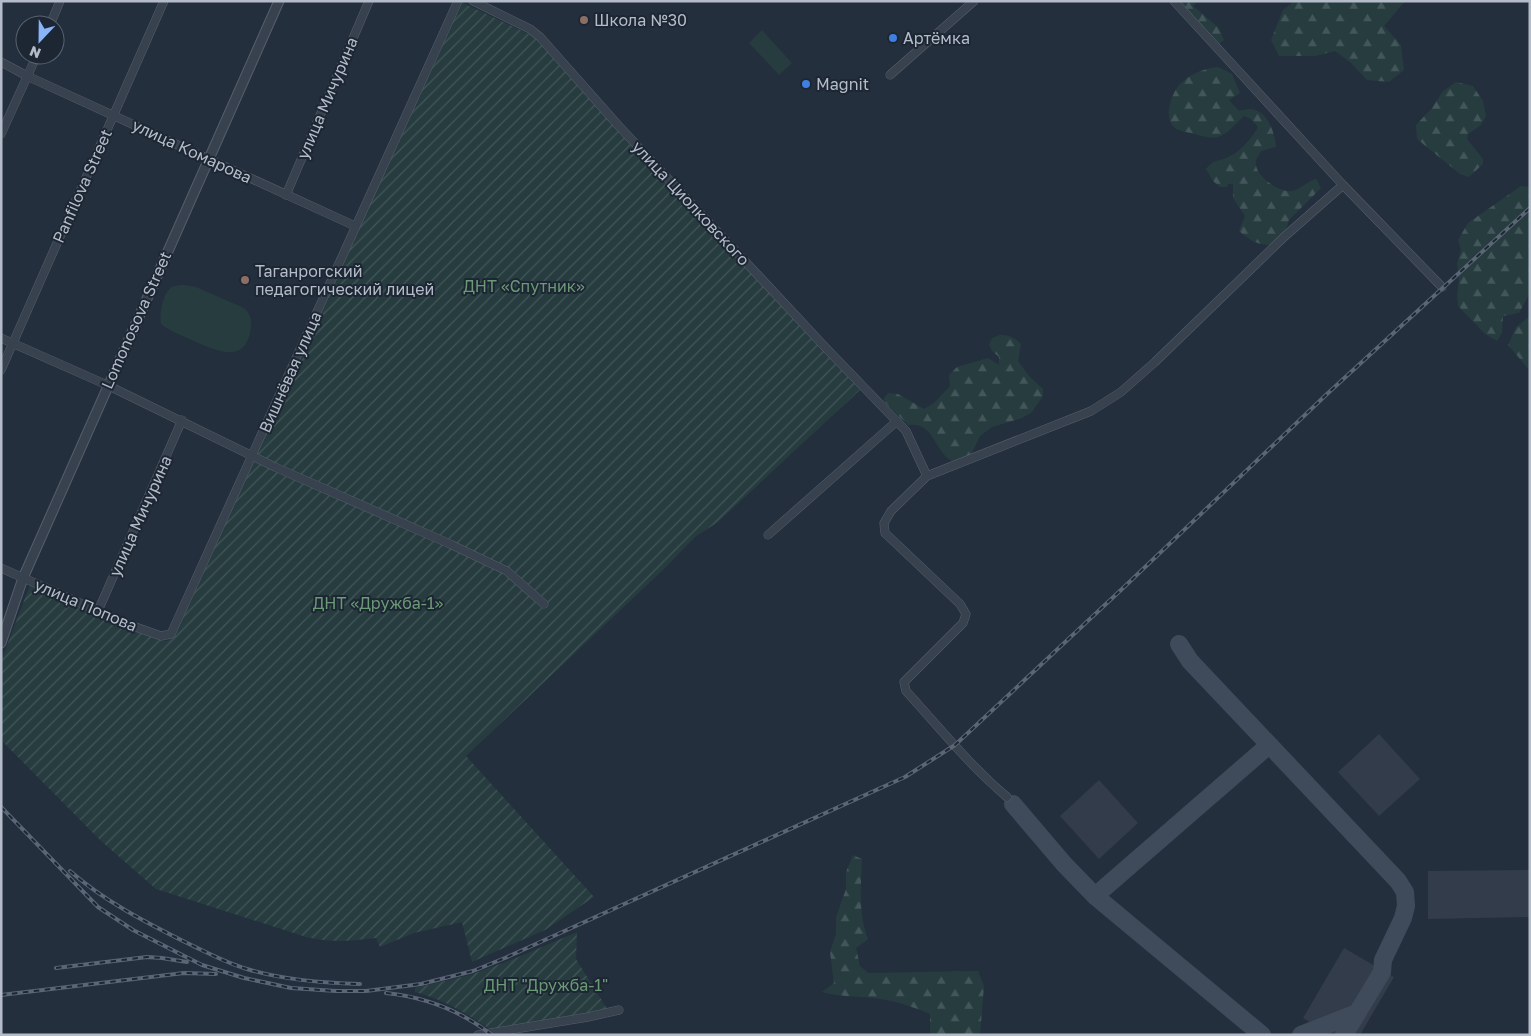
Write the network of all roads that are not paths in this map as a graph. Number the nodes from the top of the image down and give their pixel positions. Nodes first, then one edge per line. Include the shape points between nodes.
1 (60, 1) edge
2 (164, 1) edge
3 (279, 1) edge
4 (369, 1) edge
5 (458, 1) edge
6 (473, 1) edge
7 (974, 1) edge
8 (1174, 1) edge
9 (54, 15) edge
10 (1, 62) edge
11 (32, 65) edge
12 (890, 75) dead end
13 (27, 76) junction
14 (114, 115) junction
15 (1, 134) edge
16 (208, 158) junction
17 (1343, 185) junction
18 (286, 195) junction
19 (355, 226) junction
20 (1442, 287) dead end
21 (1, 338) edge
22 (13, 343) junction
23 (1, 370) edge
24 (107, 385) junction
25 (182, 420) junction
26 (897, 421) junction
27 (252, 455) junction
28 (927, 476) junction
29 (768, 535) dead end
30 (1, 568) edge
31 (22, 578) junction
32 (544, 604) dead end
33 (98, 611) junction
34 (171, 634) joint
35 (1, 642) edge
36 (1007, 797) dead end
37 (619, 1010) dead end
38 (478, 1035) edge

1 - 9 street
2 - 14 street, Panfilova Street
3 - 16 street, Lomonosova Street
4 - 18 street, улица Мичурина
5 - 19 street, Вишнёвая улица
6 - 26 street, улица Циолковского via 540,37 617,124
7 - 12 street
8 - 17 street
10 - 13 street, улица Комарова
11 - 13 street
13 - 14 street, улица Комарова
13 - 15 street
14 - 16 street, улица Комарова
14 - 22 street, Panfilova Street
16 - 18 street, улица Комарова
16 - 24 street, Lomonosova Street
17 - 20 street
17 - 28 street via 1121,392 1091,411
18 - 19 street, улица Комарова
19 - 27 street, Вишнёвая улица
21 - 22 street
22 - 23 street, Panfilova Street
22 - 24 street
24 - 25 street
24 - 31 street, Lomonosova Street
25 - 27 street
25 - 33 street, улица Мичурина
26 - 28 street, улица Циолковского via 906,431
26 - 29 street
27 - 32 street via 508,571
27 - 34 street, Вишнёвая улица
28 - 36 street via 891,512 884,524 884,532 960,604 966,614 963,623 904,682 906,691
30 - 31 street, улица Попова
31 - 33 street, улица Попова
31 - 35 street, Lomonosova Street
33 - 34 street, улица Попова via 162,636
37 - 38 street

